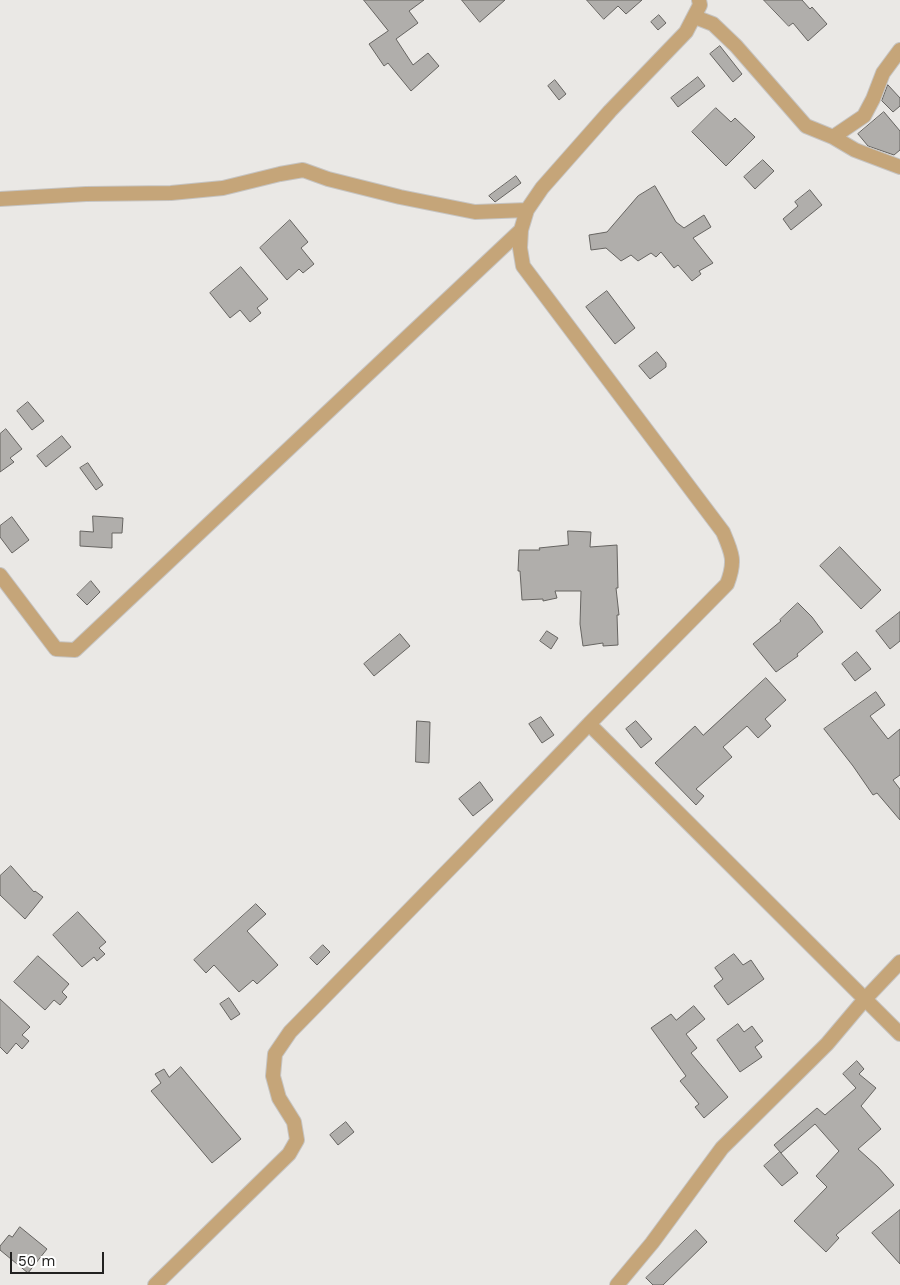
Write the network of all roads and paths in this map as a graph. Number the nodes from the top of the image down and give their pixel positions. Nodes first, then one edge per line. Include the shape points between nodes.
1 (699, 0) edge
2 (695, 18) junction
3 (900, 50) edge
4 (833, 137) junction
5 (900, 167) edge
6 (0, 199) edge
7 (527, 210) junction
8 (522, 230) junction
9 (0, 574) edge
10 (589, 724) junction
11 (900, 962) edge
12 (865, 999) junction
13 (900, 1034) edge
14 (155, 1285) edge
15 (617, 1285) edge

1 - 2 street
2 - 4 street via 712,24 736,46 806,126
2 - 7 street via 686,32 542,188
3 - 4 street via 883,73 864,116
4 - 5 street via 855,150
6 - 7 street via 171,193 223,188 303,170 364,188 475,212
7 - 8 street
8 - 9 street via 75,650 56,649
8 - 10 street via 523,266 722,532 733,554 727,584
10 - 12 street
10 - 14 street via 290,1032 275,1054 274,1076 279,1098 294,1122 297,1140 289,1154
11 - 12 street
12 - 13 street
12 - 15 street via 827,1044 722,1148

